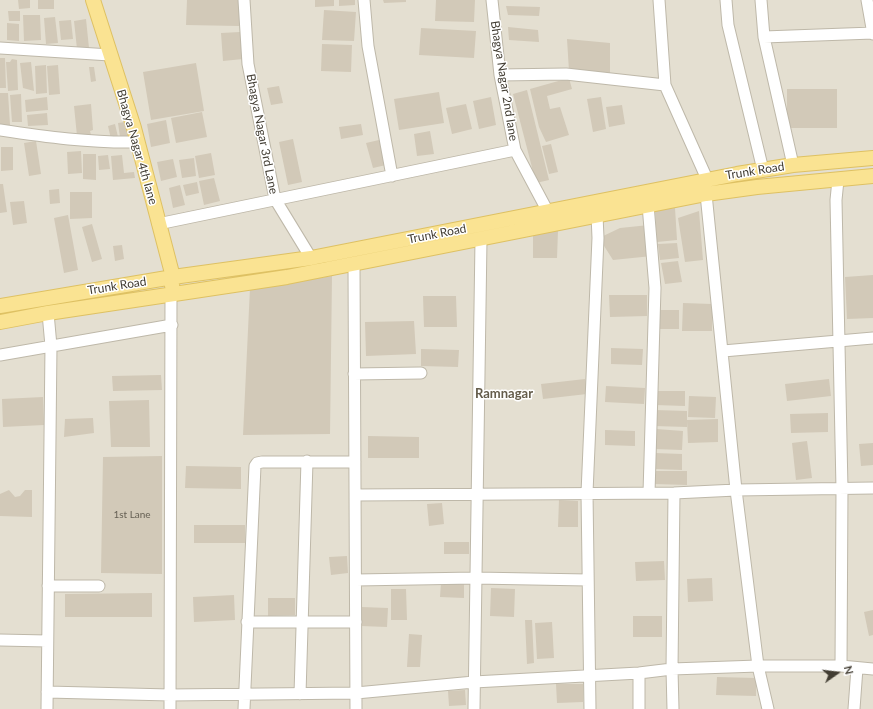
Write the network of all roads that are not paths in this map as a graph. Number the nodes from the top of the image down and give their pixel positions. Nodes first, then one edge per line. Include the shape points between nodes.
1 (93, 0) edge
2 (244, 0) edge
3 (364, 0) edge
4 (492, 0) edge
5 (659, 0) edge
6 (726, 0) edge
7 (761, 0) edge
8 (867, 0) edge
9 (873, 33) edge
10 (764, 37) junction
11 (0, 48) edge
12 (110, 55) junction
13 (500, 75) junction
14 (665, 85) junction
15 (0, 130) edge
16 (138, 142) junction
17 (515, 150) junction
18 (873, 158) edge
19 (793, 165) junction
20 (763, 170) junction
21 (392, 176) junction
22 (873, 176) edge
23 (707, 179) junction
24 (838, 180) junction
25 (706, 194) junction
26 (275, 200) junction
27 (648, 205) junction
28 (547, 210) junction
29 (597, 215) junction
30 (158, 224) junction
31 (549, 226) junction
32 (481, 240) junction
33 (311, 258) junction
34 (354, 265) junction
35 (173, 277) junction
36 (171, 295) junction
37 (0, 306) edge
38 (48, 313) junction
39 (0, 322) edge
40 (172, 325) junction
41 (873, 338) edge
42 (840, 340) junction
43 (51, 346) junction
44 (723, 351) junction
45 (0, 356) edge
46 (421, 373) dead end
47 (354, 374) junction
48 (307, 461) junction
49 (355, 462) junction
50 (873, 488) edge
51 (842, 489) junction
52 (736, 490) junction
53 (587, 493) junction
54 (649, 493) junction
55 (674, 493) junction
56 (476, 494) junction
57 (355, 495) junction
58 (475, 578) junction
59 (356, 580) junction
60 (588, 580) junction
61 (48, 586) junction
62 (99, 586) dead end
63 (247, 622) junction
64 (302, 622) junction
65 (356, 622) junction
66 (0, 640) edge
67 (48, 641) junction
68 (758, 666) junction
69 (841, 666) junction
70 (857, 668) junction
71 (672, 669) junction
72 (873, 669) edge
73 (639, 672) junction
74 (590, 675) junction
75 (474, 682) junction
76 (47, 692) junction
77 (356, 693) junction
78 (244, 694) junction
79 (300, 694) junction
80 (170, 695) junction
81 (47, 709) edge
82 (170, 709) edge
83 (244, 709) edge
84 (356, 709) edge
85 (474, 709) edge
86 (590, 709) edge
87 (639, 709) edge
88 (673, 709) edge
89 (768, 709) edge
90 (854, 709) edge

1 - 12 main road, Bhagya Nagar 4th lane
2 - 26 street, Bhagya Nagar 3rd Lane via 248,64
3 - 21 street via 368,46
4 - 13 street, Bhagya Nagar 2nd lane
5 - 14 street
6 - 20 street via 728,25
7 - 10 street
8 - 9 street
9 - 10 street
10 - 19 street
11 - 12 street
12 - 16 main road, Bhagya Nagar 4th lane
13 - 14 street via 566,74
13 - 17 street, Bhagya Nagar 2nd lane
14 - 23 street
15 - 16 street via 63,140 100,143
16 - 30 main road, Bhagya Nagar 4th lane
17 - 21 street
17 - 28 street, Bhagya Nagar 2nd lane
18 - 19 main road, Trunk Road
19 - 20 main road, Trunk Road
20 - 23 main road, Trunk Road
21 - 26 street
22 - 24 main road
23 - 28 main road, Trunk Road
24 - 25 main road
24 - 42 street via 836,200
25 - 27 main road
25 - 44 street
26 - 30 street
26 - 33 street, Bhagya Nagar 3rd Lane
27 - 29 main road
27 - 54 street via 655,288
28 - 31 street, Bhagya Nagar 2nd lane
28 - 33 main road, Trunk Road
29 - 31 main road
29 - 53 street
30 - 35 main road, Bhagya Nagar 4th lane
31 - 32 main road
32 - 34 main road
32 - 56 street
33 - 35 main road, Trunk Road
34 - 36 main road
34 - 47 street
35 - 36 main road, Bhagya Nagar 4th lane
35 - 37 main road, Trunk Road
36 - 38 main road
36 - 40 street
38 - 39 main road
38 - 43 street
40 - 43 street
40 - 80 street
41 - 42 street
42 - 44 street
42 - 51 street
43 - 45 street
43 - 61 street
44 - 52 street
46 - 47 street
47 - 49 street
48 - 49 street
48 - 63 street via 262,462 255,466
48 - 64 street
49 - 57 street
50 - 51 street
51 - 52 street
51 - 69 street
52 - 55 street
52 - 68 street
53 - 54 street
53 - 56 street
53 - 60 street
54 - 55 street
55 - 71 street
56 - 57 street
56 - 58 street
57 - 59 street
58 - 59 street
58 - 60 street
58 - 75 street
59 - 65 street
60 - 74 street
61 - 62 street
61 - 67 street
63 - 64 street
63 - 78 street
64 - 65 street
64 - 79 street
65 - 77 street
66 - 67 street
67 - 76 street
68 - 69 street
68 - 71 street
68 - 89 street
69 - 70 street
70 - 72 street
70 - 90 street
71 - 73 street
71 - 88 street
73 - 74 street
73 - 87 street
74 - 75 street
74 - 86 street
75 - 77 street
75 - 85 street
76 - 80 street
76 - 81 street
77 - 79 street
77 - 84 street
78 - 79 street
78 - 80 street
78 - 83 street
80 - 82 street

